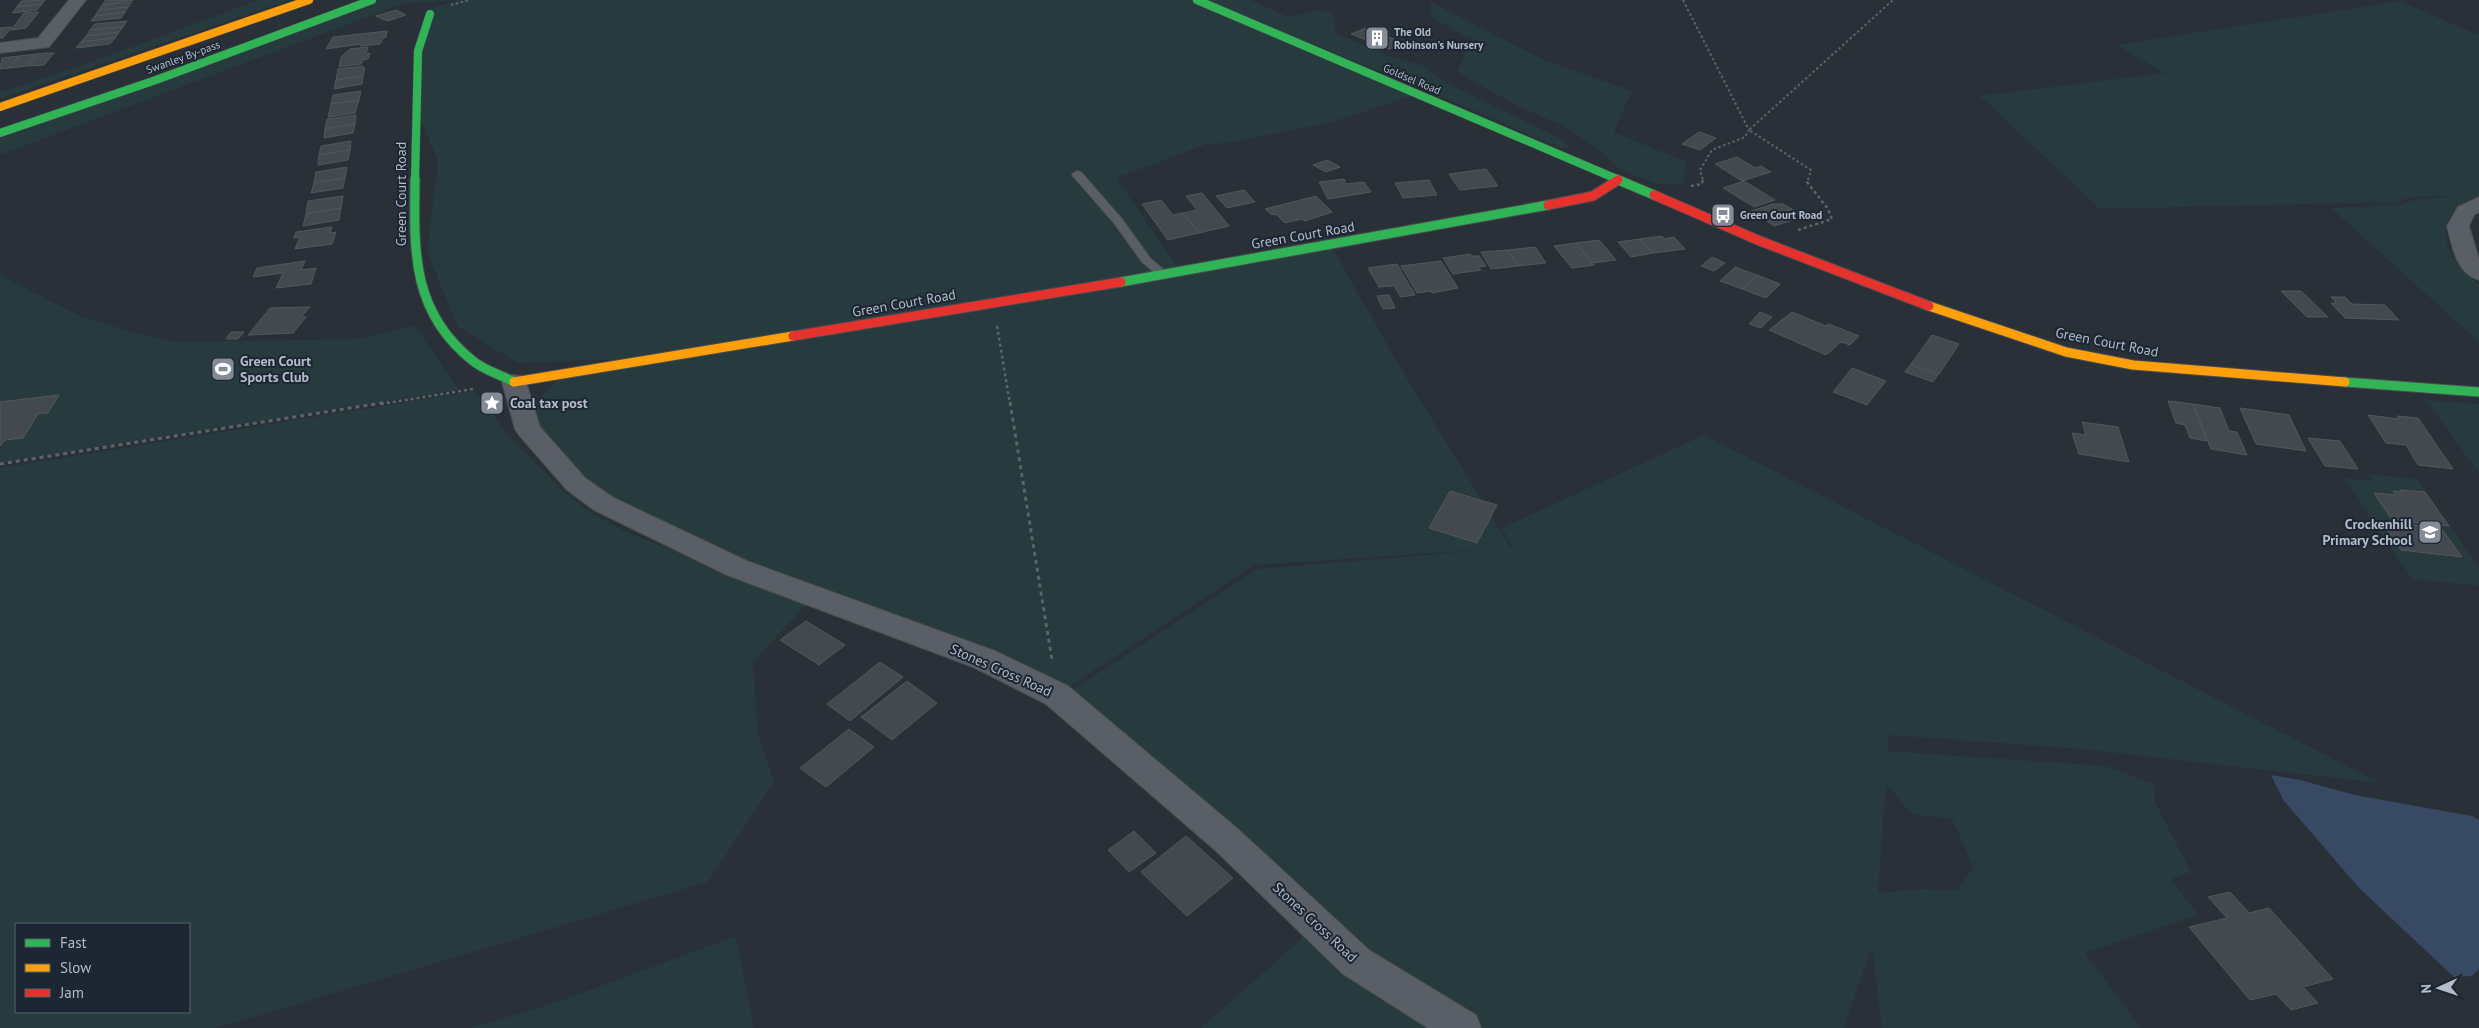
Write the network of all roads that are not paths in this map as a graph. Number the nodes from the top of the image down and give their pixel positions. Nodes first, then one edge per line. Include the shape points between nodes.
1 (78, 0) edge
2 (309, 0) edge
3 (372, 0) edge
4 (1197, 0) edge
5 (430, 14) dead end
6 (0, 48) edge
7 (0, 107) edge
8 (0, 133) edge
9 (1077, 174) dead end
10 (1618, 180) junction
11 (2479, 203) edge
12 (2479, 273) edge
13 (1165, 276) junction
14 (514, 382) junction
15 (2479, 392) edge
16 (1462, 1028) edge

1 - 6 street via 43,43
2 - 7 main road, Swanley By-pass
3 - 8 main road, Swanley By-pass via 156,80
4 - 10 main road, Goldsel Road
5 - 14 main road, Green Court Road via 418,51 415,180 414,245 425,298 443,333 474,362
9 - 13 lane via 1146,260
10 - 13 main road, Green Court Road via 1593,196 1580,199
10 - 15 main road, Green Court Road via 1760,241 1923,305 2066,352 2133,365
11 - 12 street via 2465,211 2458,226 2466,257
13 - 14 main road, Green Court Road
14 - 16 street, Stones Cross Road via 528,429 576,484 604,504 737,568 984,659 1057,695 1227,840 1356,962

